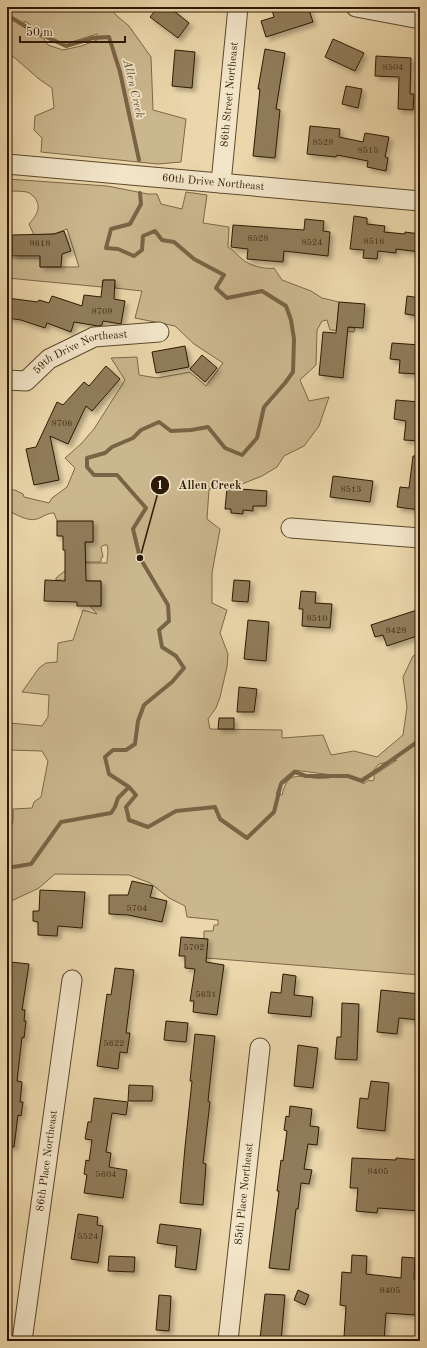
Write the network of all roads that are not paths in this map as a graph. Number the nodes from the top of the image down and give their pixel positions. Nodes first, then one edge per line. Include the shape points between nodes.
1 (238, 7) edge
2 (356, 7) edge
3 (420, 20) edge
4 (7, 164) edge
5 (221, 183) junction
6 (420, 201) edge
7 (159, 332) dead end
8 (7, 380) edge
9 (291, 528) dead end
10 (420, 538) edge
11 (72, 980) dead end
12 (260, 1048) dead end
13 (22, 1341) edge
14 (228, 1341) edge

1 - 5 street, 86th Street Northeast
2 - 3 street
4 - 5 street, 60th Drive Northeast
5 - 6 street, 60th Drive Northeast
7 - 8 street, 59th Drive Northeast via 94,337 49,360 26,381
9 - 10 street
11 - 13 street, 86th Place Northeast
12 - 14 street, 85th Place Northeast

